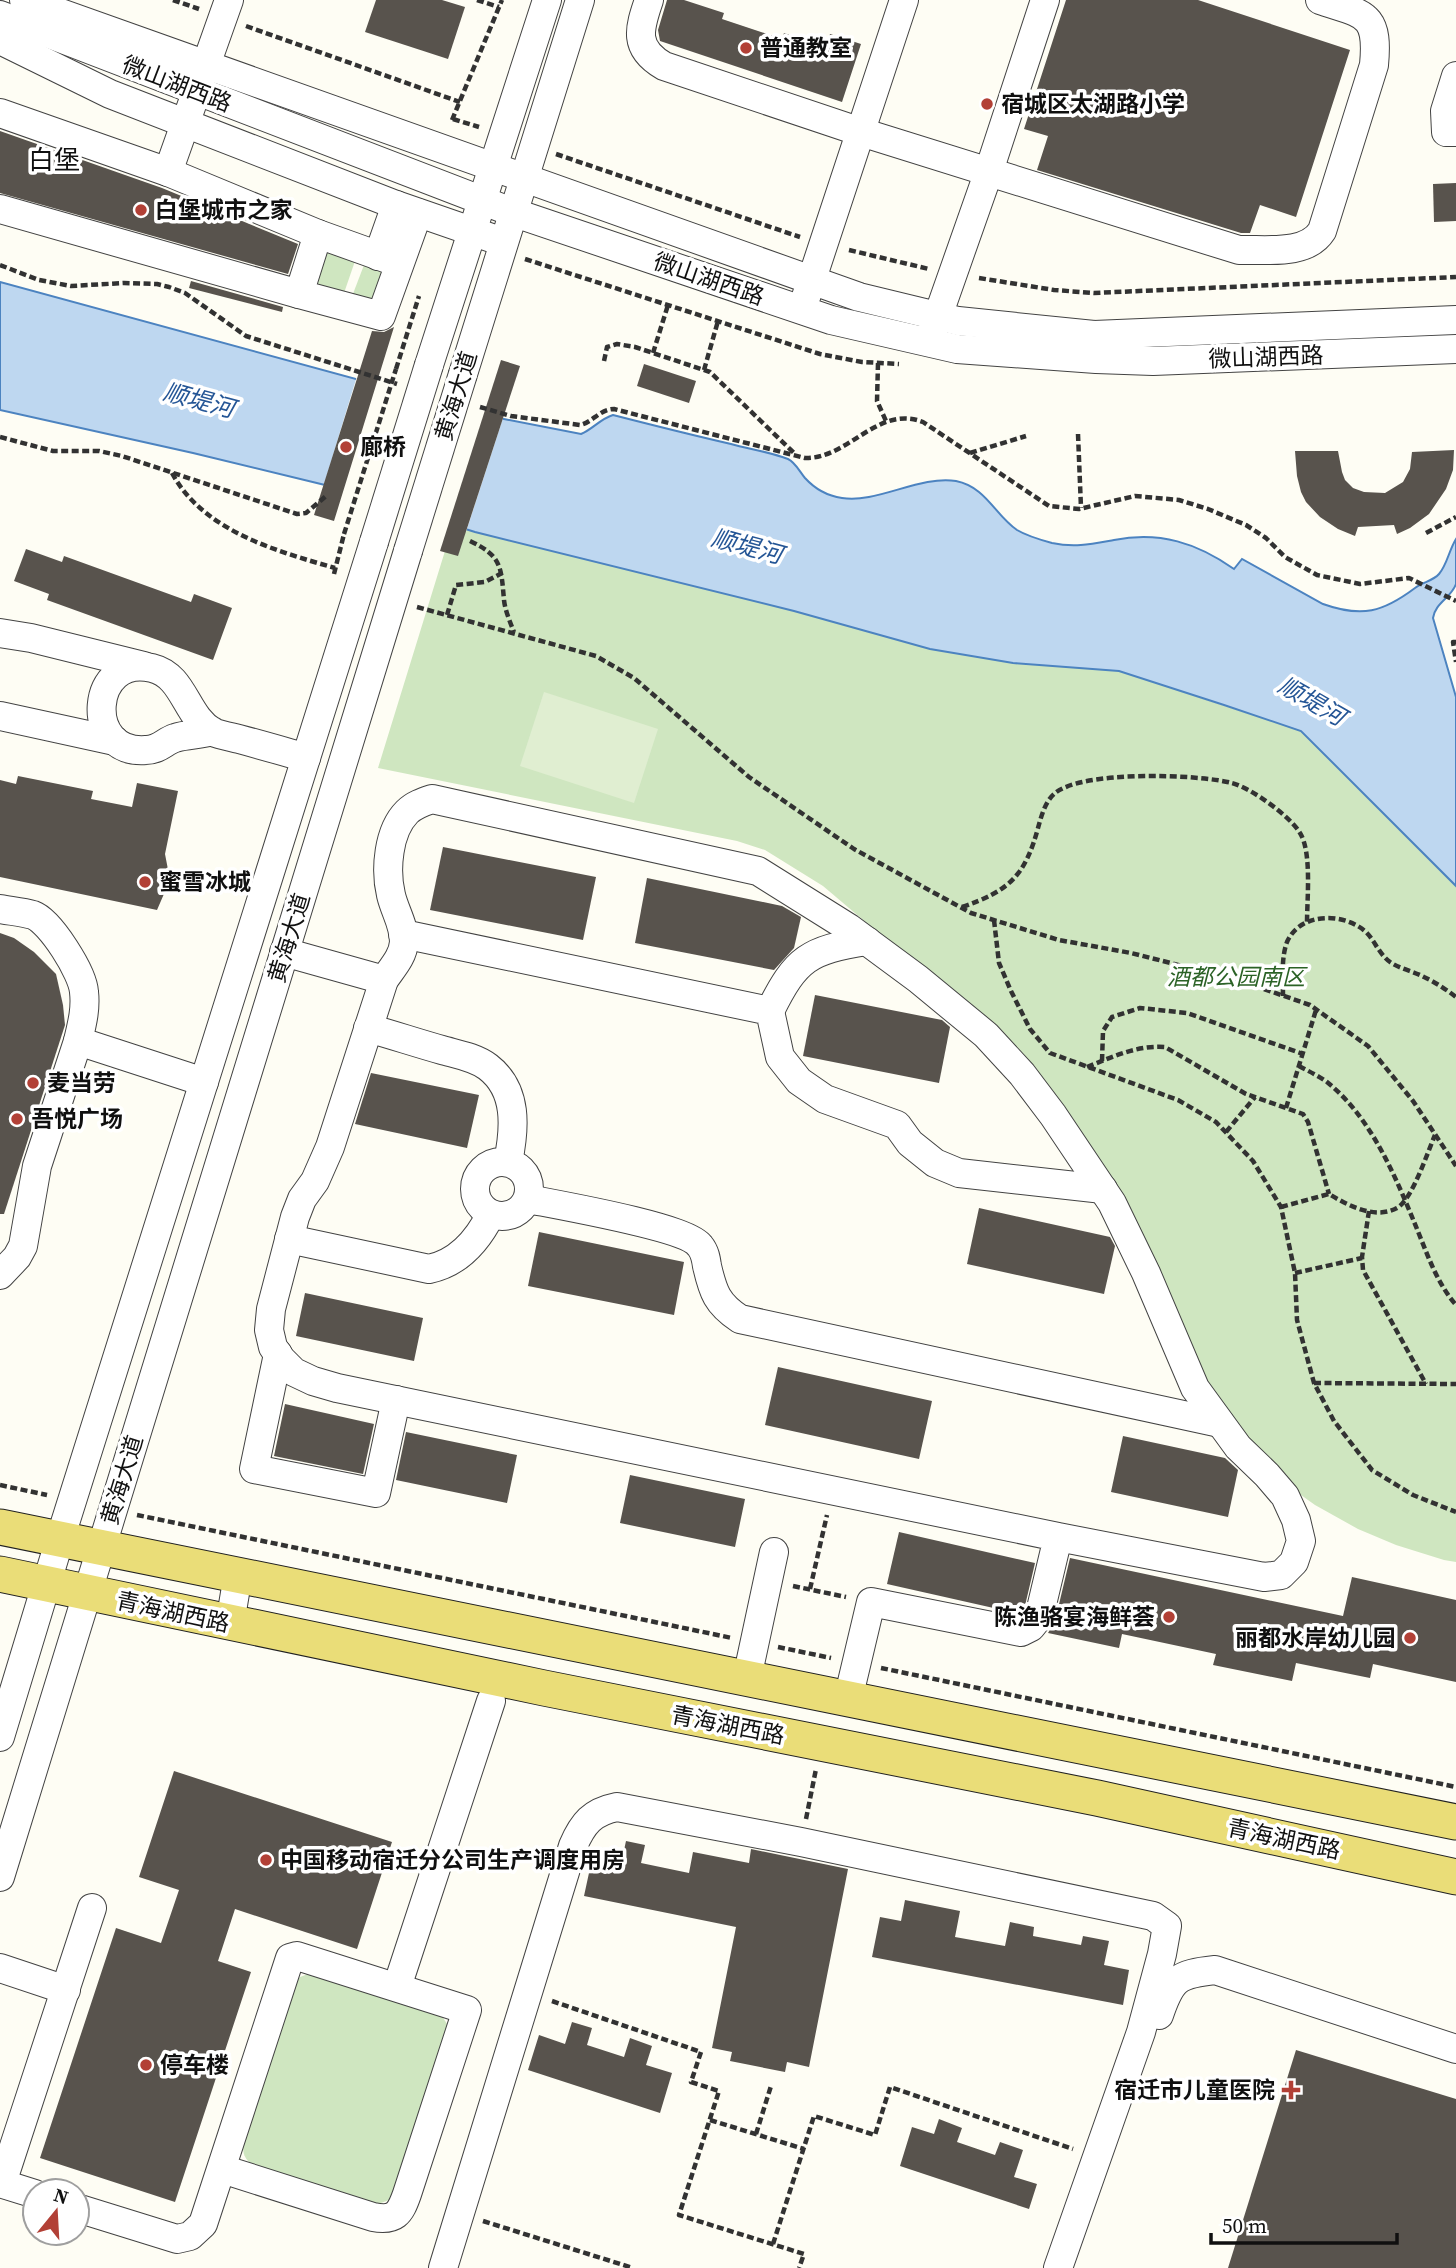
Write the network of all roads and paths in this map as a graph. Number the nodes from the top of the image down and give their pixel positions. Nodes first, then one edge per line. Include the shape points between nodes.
1 (24, 0) edge
2 (173, 0) edge
3 (477, 0) edge
4 (502, 0) edge
5 (547, 0) edge
6 (580, 0) edge
7 (649, 0) edge
8 (904, 0) edge
9 (1045, 0) edge
10 (1320, 0) edge
11 (499, 7) junction
12 (226, 9) edge
13 (0, 15) edge
14 (67, 18) edge
15 (0, 40) edge
16 (206, 64) junction
17 (1456, 76) edge
18 (197, 91) junction
19 (460, 102) junction
20 (0, 113) edge
21 (185, 123) junction
22 (861, 132) junction
23 (1456, 132) edge
24 (442, 148) junction
25 (494, 166) junction
26 (989, 171) junction
27 (167, 172) junction
28 (524, 177) junction
29 (481, 200) junction
30 (0, 209) edge
31 (407, 209) junction
32 (512, 212) junction
33 (471, 232) junction
34 (318, 234) junction
35 (503, 242) junction
36 (389, 260) junction
37 (0, 265) edge
38 (812, 280) junction
39 (299, 294) junction
40 (668, 305) dead end
41 (802, 310) junction
42 (1456, 320) edge
43 (718, 321) dead end
44 (933, 329) junction
45 (1456, 349) edge
46 (653, 353) junction
47 (604, 361) dead end
48 (878, 363) dead end
49 (396, 369) dead end
50 (704, 370) junction
51 (399, 384) dead end
52 (474, 405) dead end
53 (886, 421) junction
54 (1078, 434) dead end
55 (1026, 436) dead end
56 (0, 437) edge
57 (969, 453) junction
58 (796, 455) junction
59 (171, 471) junction
60 (326, 496) dead end
61 (1081, 508) junction
62 (1456, 517) edge
63 (1426, 533) dead end
64 (344, 534) dead end
65 (470, 541) dead end
66 (335, 568) dead end
67 (502, 573) junction
68 (393, 600) junction
69 (1456, 601) edge
70 (447, 615) junction
71 (0, 633) edge
72 (514, 633) junction
73 (1456, 642) edge
74 (1456, 662) edge
75 (145, 666) junction
76 (0, 716) edge
77 (212, 731) junction
78 (115, 741) junction
79 (306, 758) junction
80 (961, 907) junction
81 (0, 909) edge
82 (994, 920) junction
83 (1307, 923) junction
84 (403, 934) junction
85 (867, 941) junction
86 (284, 952) junction
87 (384, 980) junction
88 (1283, 996) junction
89 (1456, 998) edge
90 (1316, 1010) junction
91 (770, 1011) junction
92 (368, 1028) junction
93 (78, 1041) junction
94 (1303, 1054) junction
95 (1102, 1061) junction
96 (1299, 1066) junction
97 (1086, 1067) junction
98 (204, 1082) junction
99 (1255, 1097) junction
100 (1286, 1108) junction
101 (1226, 1132) junction
102 (1435, 1135) junction
103 (508, 1162) junction
104 (1456, 1166) edge
105 (1103, 1189) junction
106 (1329, 1194) junction
107 (528, 1199) junction
108 (1405, 1200) junction
109 (1281, 1207) junction
110 (1370, 1211) junction
111 (491, 1214) junction
112 (289, 1239) junction
113 (1362, 1258) junction
114 (1294, 1273) junction
115 (0, 1275) edge
116 (1456, 1305) edge
117 (278, 1354) junction
118 (1314, 1382) junction
119 (1426, 1384) junction
120 (1456, 1384) edge
121 (396, 1400) junction
122 (1220, 1423) junction
123 (832, 1490) junction
124 (1456, 1512) edge
125 (0, 1527) edge
126 (1058, 1537) junction
127 (60, 1539) junction
128 (101, 1548) junction
129 (774, 1552) dead end
130 (0, 1574) edge
131 (238, 1575) junction
132 (768, 1580) junction
133 (47, 1585) junction
134 (810, 1589) junction
135 (86, 1594) junction
136 (871, 1602) junction
137 (230, 1623) junction
138 (747, 1678) junction
139 (848, 1699) junction
140 (491, 1701) dead end
141 (0, 1737) edge
142 (816, 1765) dead end
143 (1456, 1822) edge
144 (802, 1842) junction
145 (0, 1877) edge
146 (1456, 1877) edge
147 (92, 1908) dead end
148 (0, 1968) edge
149 (397, 1987) junction
150 (65, 1990) junction
151 (527, 1993) junction
152 (1456, 2049) edge
153 (771, 2086) dead end
154 (710, 2120) junction
155 (756, 2134) junction
156 (804, 2149) junction
157 (1097, 2157) junction
158 (222, 2169) junction
159 (1, 2183) edge
160 (21, 2189) edge
161 (91, 2213) edge
162 (460, 2214) junction
163 (773, 2244) junction
164 (443, 2268) edge
165 (633, 2268) edge
166 (799, 2268) edge
167 (1058, 2268) edge
168 (1068, 2268) edge

1 - 14 street, 微山湖西路
2 - 12 path
3 - 11 path
4 - 11 path
5 - 25 street, 黄海大道
6 - 28 street, 黄海大道
7 - 22 street via 640,33 654,60
8 - 22 street
9 - 26 street
10 - 26 street via 1366,18 1373,26 1376,48 1322,231 1311,243 1229,248
11 - 19 path
12 - 16 street
12 - 19 path
13 - 14 street, 微山湖西路
14 - 16 street, 微山湖西路
14 - 18 street, 微山湖西路
15 - 21 street via 110,94
16 - 18 street
16 - 24 street, 微山湖西路
17 - 23 street via 1445,111 1446,132
18 - 21 street
18 - 29 street, 微山湖西路
19 - 24 path
20 - 27 street
21 - 27 street
21 - 31 street
22 - 26 street
22 - 38 street
24 - 25 street, 微山湖西路
25 - 28 street, 微山湖西路
25 - 29 street, 黄海大道
26 - 44 street
27 - 34 street
28 - 32 street, 黄海大道
28 - 38 street, 微山湖西路
29 - 32 street, 微山湖西路
29 - 33 street, 黄海大道
30 - 39 street
31 - 33 street
31 - 36 street
32 - 35 street, 黄海大道
32 - 41 street, 微山湖西路
33 - 35 street
33 - 79 street, 黄海大道, bridge
34 - 36 street
34 - 39 street
35 - 68 street, 黄海大道, bridge
36 - 39 street via 381,316
37 - 51 path via 21,275 71,286 157,284 185,293 246,336
38 - 41 street
38 - 44 street, 微山湖西路
40 - 46 path
41 - 44 street, 微山湖西路 via 831,320
42 - 44 street, 微山湖西路 via 1094,335 958,321
43 - 50 path
44 - 45 street, 微山湖西路 via 957,349 1096,359 1153,361
46 - 47 path via 610,344
46 - 50 path
48 - 53 path via 877,401
49 - 64 path, bridge
50 - 58 path via 718,377
52 - 58 path via 511,416 580,425 614,409
53 - 57 path via 907,417 923,422
53 - 58 path via 825,456
54 - 61 path
55 - 57 path
56 - 59 path via 54,450 99,451
57 - 61 path via 1049,506
59 - 60 path via 297,514 306,513
59 - 66 path via 180,489 218,523 284,554
61 - 69 path via 1135,496 1179,500 1247,525 1285,557 1317,575 1360,584 1409,578
62 - 63 path
65 - 67 path via 495,557
67 - 70 path via 485,582 456,585
67 - 72 path via 504,602
68 - 70 path
68 - 86 street, 黄海大道
70 - 72 path
71 - 75 street
72 - 80 path via 596,656 634,678 749,777 854,849
73 - 74 path
75 - 77 street via 174,680 185,702
75 - 78 street via 119,673 105,689 101,715
76 - 78 street
77 - 78 street via 174,738 148,751
77 - 79 street
79 - 98 street, 黄海大道
80 - 82 path
80 - 83 path via 1005,887 1026,866 1046,804 1054,793 1107,777 1199,778 1251,790 1302,835 1307,851
81 - 93 street via 35,916 49,927 68,956 85,988
82 - 88 path
82 - 97 path via 999,963 1030,1029 1050,1053
83 - 88 path via 1293,930 1286,944
83 - 89 path via 1329,917 1352,924 1366,933 1392,964 1424,977
84 - 85 street via 388,870 393,839 407,812 432,799 758,871
84 - 87 street via 400,958
84 - 91 street
85 - 91 street via 817,952 800,964 783,984
85 - 105 street via 986,1035 1022,1074
86 - 87 street
86 - 128 street, 黄海大道
87 - 92 street
88 - 90 path
90 - 94 path
90 - 102 path via 1368,1046
91 - 105 street via 780,1057 799,1082 825,1099 897,1125 910,1143 935,1163 959,1173
92 - 103 street via 486,1065 503,1081 512,1104 514,1133
92 - 112 street via 330,1147 302,1199
93 - 98 street
93 - 115 street via 37,1166 23,1246
94 - 95 path via 1187,1013 1140,1009 1112,1017 1103,1031
94 - 96 path
95 - 97 path
95 - 99 path via 1150,1046 1165,1047
96 - 100 path
96 - 108 path via 1327,1082 1347,1102 1373,1136
97 - 101 path via 1178,1100
98 - 127 street, 黄海大道
99 - 100 path
99 - 101 path
100 - 106 path via 1303,1114 1308,1122
101 - 109 path via 1253,1161
102 - 104 path
102 - 108 path
103 - 107 street via 528,1180
103 - 111 street via 484,1169 475,1184 478,1202
105 - 122 street via 1146,1273 1195,1388
106 - 109 path
106 - 110 path via 1356,1209
107 - 111 street via 509,1215
107 - 122 street via 650,1225 699,1243 713,1291 725,1310 740,1319
108 - 110 path via 1397,1208
108 - 116 path via 1443,1290
109 - 114 path
110 - 113 path
111 - 112 street via 458,1256 429,1269
112 - 117 street via 271,1309 269,1330
113 - 114 path
113 - 119 path via 1363,1270
114 - 118 path via 1297,1320
117 - 121 street via 294,1372 313,1381
117 - 121 street via 254,1469 376,1493
118 - 119 path
118 - 124 path via 1334,1421 1372,1470 1413,1495
119 - 120 path
121 - 123 street
122 - 126 street via 1285,1496 1296,1520 1301,1541 1294,1562 1281,1575 1264,1577
123 - 126 street
123 - 134 path
125 - 127 main road
126 - 136 street via 1040,1617 1021,1632
127 - 128 main road
127 - 133 street, 黄海大道
128 - 131 main road
128 - 135 street, 黄海大道
129 - 132 street
130 - 133 main road, 青海湖西路
131 - 137 street
131 - 138 main road
132 - 134 path
132 - 138 street
133 - 135 main road, 青海湖西路
133 - 141 street, 黄海大道
134 - 136 path
135 - 137 main road, 青海湖西路
135 - 145 street, 黄海大道
136 - 139 street
137 - 146 main road, 青海湖西路 via 1097,1798
138 - 139 main road
139 - 143 main road
140 - 149 street
142 - 144 path
144 - 151 street via 617,1807 603,1810 589,1818 573,1846
144 - 157 street via 1153,1916 1167,1926 1141,2032
147 - 150 street
148 - 150 street
149 - 158 street via 297,1956 290,1958
149 - 158 street via 467,2010 407,2194 396,2215 373,2217
150 - 159 street
151 - 154 path via 701,2052 691,2082 719,2091
151 - 162 street
152 - 168 street via 1215,1970 1188,1972 1166,1994
153 - 155 path
154 - 155 path
154 - 163 path via 679,2215
155 - 156 path
156 - 157 path via 814,2116 875,2135 890,2087
156 - 163 path
157 - 167 street
158 - 161 street via 203,2224 190,2236 167,2237
159 - 160 street
162 - 164 street
162 - 165 path
163 - 166 path via 804,2254

